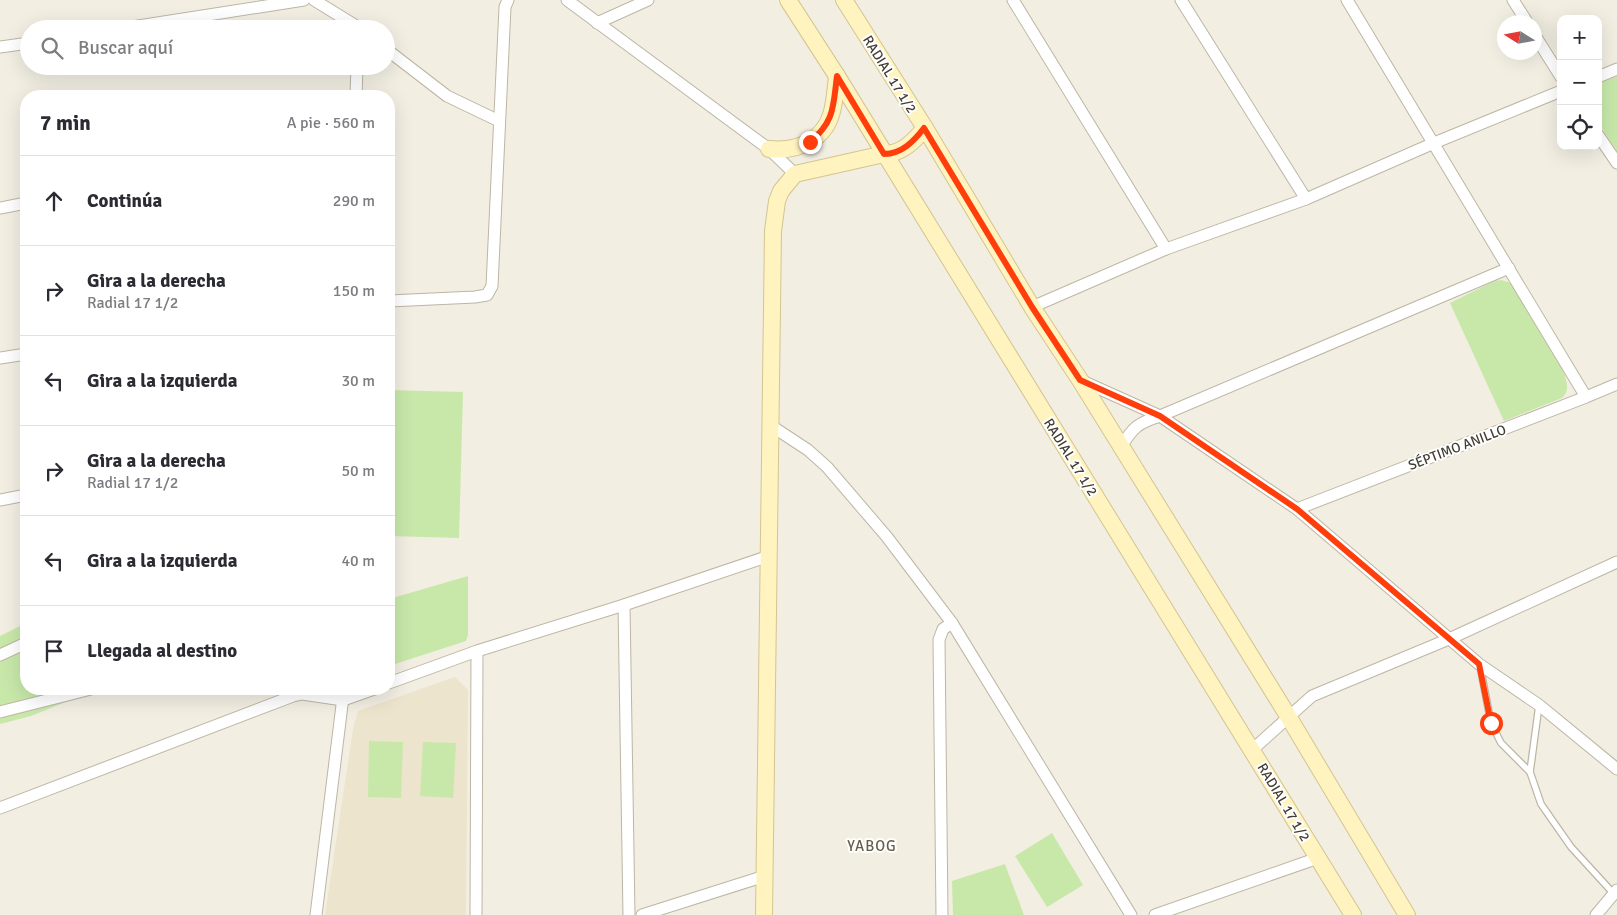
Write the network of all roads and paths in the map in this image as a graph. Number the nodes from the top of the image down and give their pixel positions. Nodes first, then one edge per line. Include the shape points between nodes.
1 (304, 0) edge
2 (314, 0) edge
3 (508, 0) edge
4 (567, 0) edge
5 (646, 0) edge
6 (788, 0) edge
7 (844, 0) edge
8 (1013, 0) edge
9 (1181, 0) edge
10 (1347, 0) edge
11 (1513, 0) edge
12 (1523, 15) edge
13 (176, 20) edge
14 (346, 20) edge
15 (597, 23) junction
16 (20, 44) edge
17 (0, 47) edge
18 (1542, 47) edge
19 (395, 56) edge
20 (1617, 69) edge
21 (1557, 71) edge
22 (357, 75) edge
23 (1602, 75) edge
24 (837, 76) junction
25 (356, 90) edge
26 (1557, 93) edge
27 (500, 121) junction
28 (924, 128) junction
29 (1602, 140) edge
30 (1434, 143) junction
31 (768, 150) junction
32 (884, 154) junction
33 (1617, 163) edge
34 (795, 174) junction
35 (1306, 199) junction
36 (20, 204) edge
37 (0, 208) edge
38 (1166, 249) junction
39 (1510, 268) junction
40 (395, 301) edge
41 (1032, 307) junction
42 (20, 355) edge
43 (0, 358) edge
44 (1080, 380) junction
45 (1617, 384) edge
46 (1586, 397) junction
47 (1160, 416) junction
48 (770, 425) junction
49 (1122, 447) junction
50 (20, 496) edge
51 (0, 500) edge
52 (1297, 509) junction
53 (769, 556) junction
54 (1617, 562) edge
55 (624, 605) junction
56 (952, 623) junction
57 (1449, 639) junction
58 (20, 646) edge
59 (477, 651) junction
60 (0, 655) edge
61 (1479, 664) junction
62 (395, 681) edge
63 (67, 695) edge
64 (298, 695) edge
65 (343, 695) edge
66 (1539, 705) junction
67 (0, 712) edge
68 (1288, 716) junction
69 (1252, 750) junction
70 (1617, 769) edge
71 (1530, 772) junction
72 (0, 808) edge
73 (1318, 858) junction
74 (765, 876) junction
75 (1615, 892) edge
76 (316, 915) edge
77 (476, 915) edge
78 (629, 915) edge
79 (642, 915) edge
80 (764, 915) edge
81 (942, 915) edge
82 (1131, 915) edge
83 (1155, 915) edge
84 (1354, 915) edge
85 (1407, 915) edge
86 (1596, 915) edge

1 - 13 street
2 - 14 street
3 - 27 street via 505,7
4 - 15 street
5 - 15 street
6 - 24 street, RADIAL 17 1/2
7 - 28 street, RADIAL 17 1/2
8 - 38 street
9 - 35 street
10 - 30 street
11 - 12 street
15 - 31 street
16 - 17 street
18 - 21 street
19 - 27 street via 447,96
20 - 23 street
22 - 25 street
24 - 31 street via 833,108 820,133 797,148
24 - 32 street, RADIAL 17 1/2
26 - 30 street
27 - 40 street via 492,286 487,295
28 - 32 street via 905,148
28 - 41 street, RADIAL 17 1/2
29 - 33 street
30 - 35 street
30 - 39 street
31 - 34 street
32 - 34 street
32 - 69 street, RADIAL 17 1/2
34 - 48 street via 777,201 773,231
35 - 38 street
36 - 37 street
38 - 41 street
39 - 46 street
39 - 47 street
41 - 44 street, RADIAL 17 1/2
42 - 43 street
44 - 47 street
44 - 49 street, RADIAL 17 1/2
45 - 46 street, SÉPTIMO ANILLO
46 - 52 street, SÉPTIMO ANILLO
47 - 49 street via 1144,421 1130,432
47 - 52 street
48 - 53 street
48 - 56 street via 827,467 888,537
49 - 68 street, RADIAL 17 1/2
50 - 51 street
52 - 57 street
53 - 55 street
53 - 74 street
54 - 57 street
55 - 59 street
55 - 78 street
56 - 81 street via 942,629 939,640
56 - 82 street
57 - 61 street
57 - 68 street via 1312,696
58 - 60 street
59 - 62 street
59 - 77 street
61 - 66 street
61 - 71 lane via 1491,723 1501,743
63 - 67 street
64 - 72 street
65 - 76 street
66 - 70 street
66 - 71 lane
68 - 69 street
68 - 85 street, RADIAL 17 1/2
69 - 73 street, RADIAL 17 1/2
71 - 75 lane via 1541,804 1553,822 1571,847
73 - 83 street
73 - 84 street, RADIAL 17 1/2
74 - 79 street
74 - 80 street
75 - 86 street

